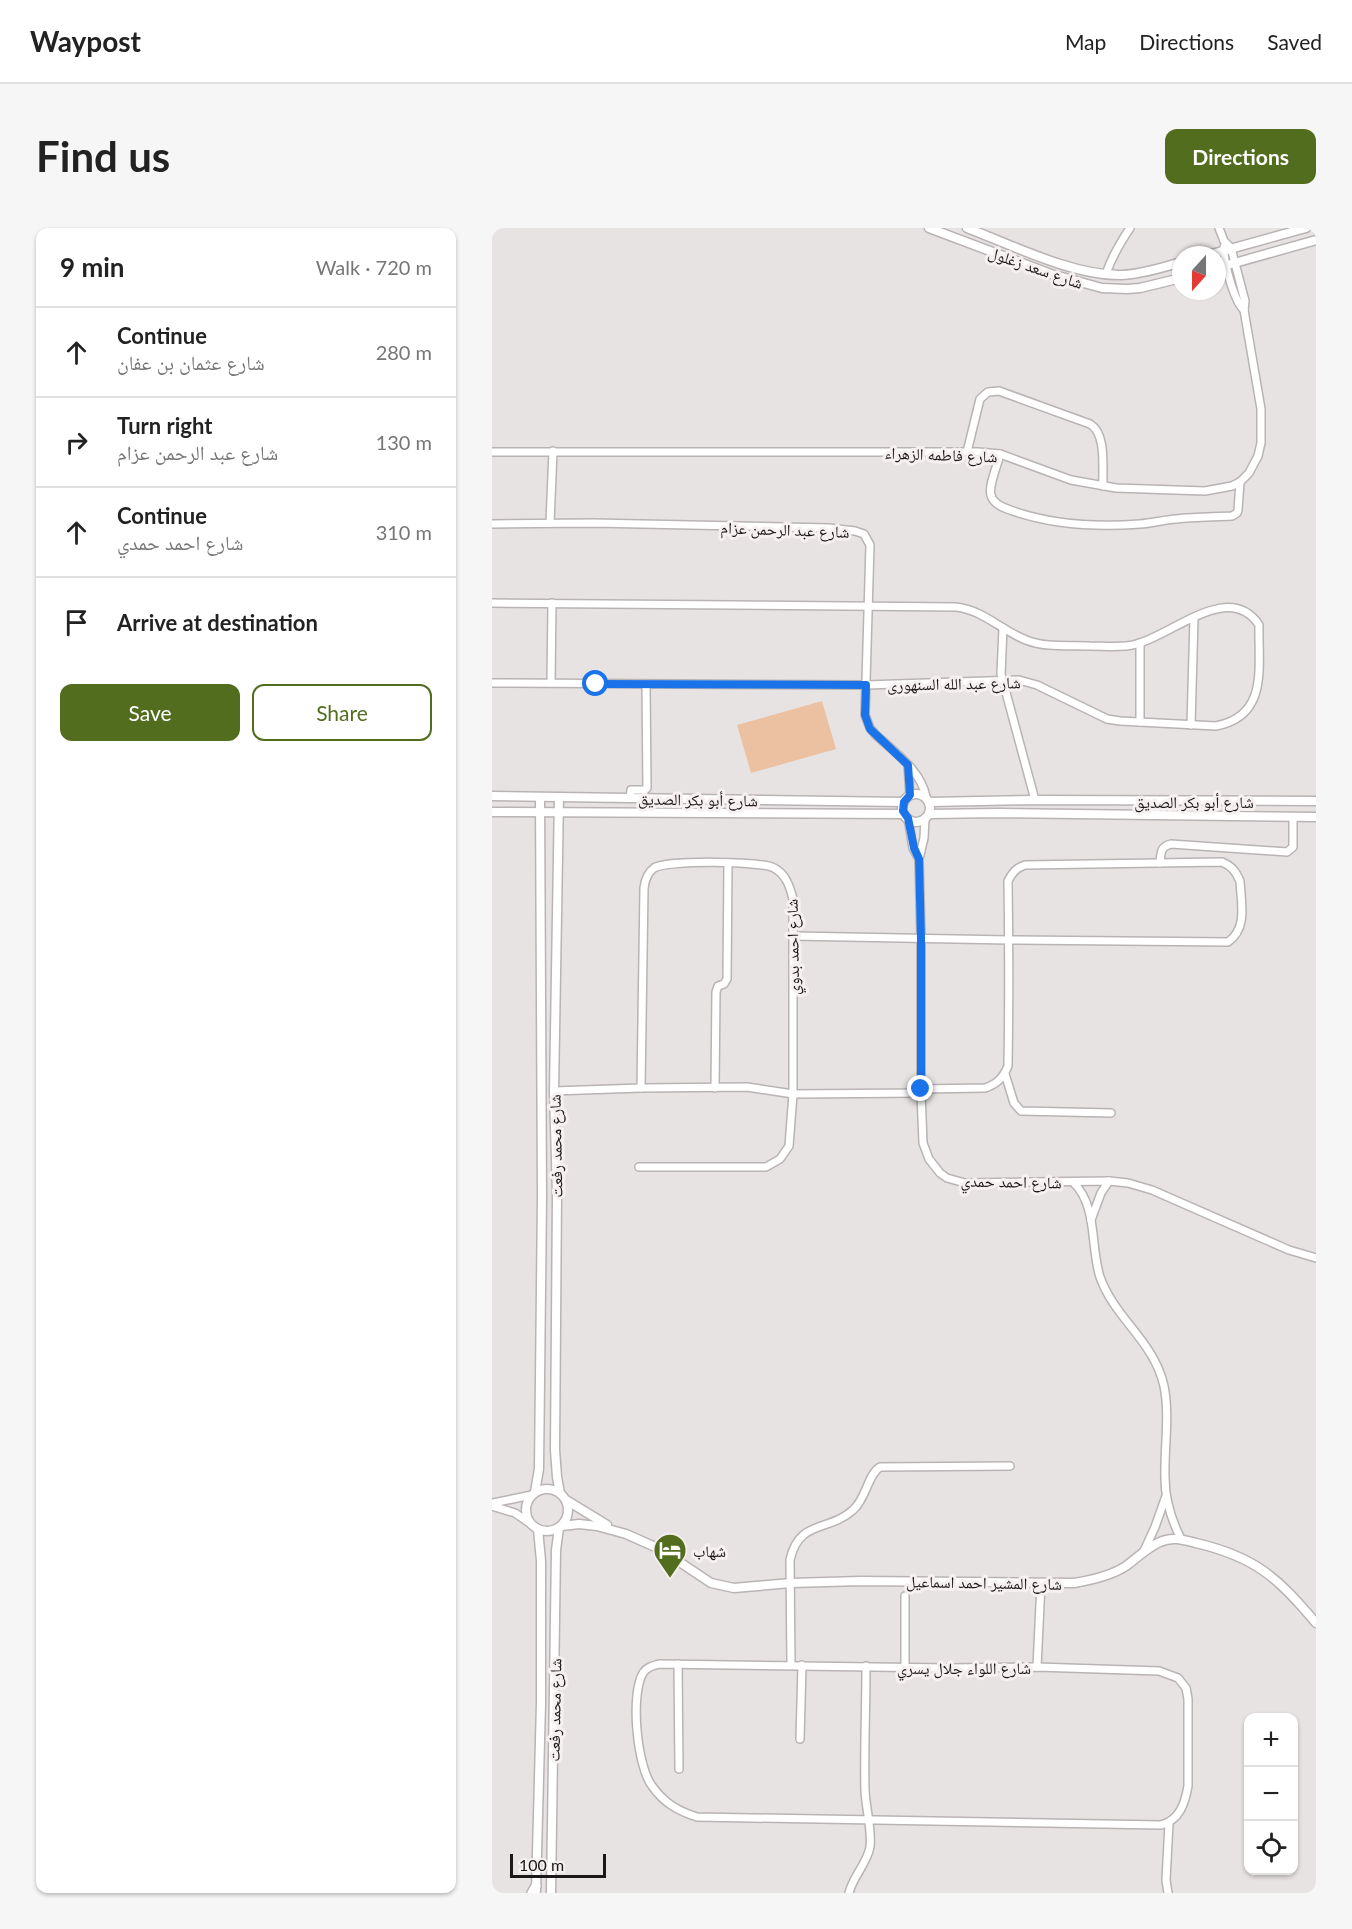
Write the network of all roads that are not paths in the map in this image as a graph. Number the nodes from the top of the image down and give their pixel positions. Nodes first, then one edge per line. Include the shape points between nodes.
1 (928, 228) edge
2 (967, 228) edge
3 (1130, 228) edge
4 (1219, 228) edge
5 (1306, 228) edge
6 (1316, 240) edge
7 (1226, 246) edge
8 (1226, 247) joint
9 (1172, 264) edge
10 (1231, 264) junction
11 (1226, 265) edge
12 (1106, 274) junction
13 (1172, 280) edge
14 (553, 451) junction
15 (492, 452) edge
16 (967, 452) junction
17 (1000, 454) junction
18 (1240, 482) junction
19 (1102, 486) junction
20 (550, 523) junction
21 (492, 524) edge
22 (492, 603) edge
23 (552, 603) junction
24 (868, 606) junction
25 (1194, 618) junction
26 (1003, 628) junction
27 (1140, 643) junction
28 (1003, 680) junction
29 (492, 683) edge
30 (551, 683) junction
31 (646, 684) junction
32 (866, 685) junction
33 (1140, 722) junction
34 (1191, 725) junction
35 (908, 765) junction
36 (492, 796) edge
37 (540, 797) junction
38 (559, 797) junction
39 (630, 798) junction
40 (907, 799) junction
41 (927, 800) junction
42 (1035, 800) junction
43 (1316, 801) edge
44 (492, 812) edge
45 (540, 812) junction
46 (558, 812) junction
47 (906, 816) junction
48 (927, 816) junction
49 (1293, 817) junction
50 (1316, 817) edge
51 (919, 859) junction
52 (728, 863) junction
53 (1160, 863) junction
54 (793, 936) junction
55 (921, 939) junction
56 (1009, 940) junction
57 (1005, 1074) junction
58 (641, 1088) junction
59 (715, 1088) junction
60 (554, 1091) junction
61 (921, 1091) junction
62 (793, 1094) junction
63 (1111, 1113) dead end
64 (639, 1167) dead end
65 (1109, 1181) junction
66 (1073, 1182) junction
67 (556, 1195) junction
68 (542, 1197) junction
69 (542, 1208) junction
70 (556, 1208) junction
71 (1091, 1220) junction
72 (1316, 1258) edge
73 (1010, 1466) dead end
74 (533, 1494) junction
75 (1167, 1494) junction
76 (563, 1497) junction
77 (492, 1505) edge
78 (534, 1526) junction
79 (561, 1527) junction
80 (626, 1534) junction
81 (1181, 1539) junction
82 (1143, 1553) junction
83 (791, 1583) junction
84 (1041, 1583) junction
85 (905, 1596) dead end
86 (1316, 1623) edge
87 (678, 1664) junction
88 (791, 1665) junction
89 (802, 1665) junction
90 (866, 1666) junction
91 (905, 1667) junction
92 (1037, 1667) junction
93 (800, 1739) dead end
94 (679, 1769) dead end
95 (869, 1820) junction
96 (1169, 1823) junction
97 (535, 1891) edge
98 (551, 1893) edge
99 (849, 1893) edge
100 (1168, 1893) edge

1 - 13 street, شارع سعد زغلول via 1093,286 1127,289
2 - 12 street, شارع سعد زغلول via 1063,265
3 - 12 street
4 - 7 street
5 - 8 street
6 - 10 street
8 - 10 street
9 - 12 street, شارع سعد زغلول via 1139,273
10 - 11 street
10 - 18 street via 1239,306 1244,310 1262,431 1258,456
14 - 15 street, شارع فاطمه الزهراء
14 - 16 street, شارع فاطمه الزهراء
14 - 20 street
16 - 17 street, شارع فاطمه الزهراء
16 - 19 street via 980,399 988,392 999,392 1096,427 1101,437
17 - 18 street via 990,489 994,502 1038,519 1062,522 1109,526 1232,516 1238,510
17 - 19 street, شارع فاطمه الزهراء via 1071,480
18 - 19 street, شارع فاطمه الزهراء via 1205,491
20 - 21 street, شارع عبد الرحمن عزام
20 - 24 street, شارع عبد الرحمن عزام via 855,531 864,534 870,545
22 - 23 street, شارع عبد الله السنهورى
23 - 24 street, شارع عبد الله السنهورى
23 - 30 street
24 - 26 street, شارع عبد الله السنهورى via 963,608
24 - 32 street, شارع عبد الرحمن عزام
25 - 27 street, شارع عبد الله السنهورى
25 - 34 street
25 - 34 street, شارع عبد الله السنهورى via 1224,608 1251,615 1259,625 1254,701 1228,724
26 - 27 street, شارع عبد الله السنهورى via 1045,645
26 - 28 street
27 - 33 street
28 - 32 street, شارع عبد الله السنهورى
28 - 33 street, شارع عبد الله السنهورى via 1028,681 1107,719
28 - 42 street
29 - 30 street, شارع عبد الله السنهورى
30 - 31 street, شارع عبد الله السنهورى
31 - 32 street, شارع عبد الله السنهورى
31 - 39 street via 647,788 631,790
32 - 35 street, شارع عبد الرحمن عزام via 865,715 870,729
33 - 34 street, شارع عبد الله السنهورى
35 - 40 street
35 - 41 street, شارع عبد الرحمن عزام via 920,779
36 - 37 street, شارع أبو بكر الصديق
37 - 38 street, شارع أبو بكر الصديق
37 - 45 street, شارع محمد رفعت
38 - 39 street, شارع أبو بكر الصديق
38 - 46 street, شارع محمد رفعت
39 - 40 street, شارع أبو بكر الصديق
40 - 41 street via 918,794
40 - 47 street
41 - 42 street, شارع أبو بكر الصديق
41 - 48 street
42 - 43 street, شارع أبو بكر الصديق
44 - 45 street, شارع أبو بكر الصديق
45 - 46 street, شارع أبو بكر الصديق
45 - 68 street, شارع محمد رفعت
46 - 47 street, شارع أبو بكر الصديق
46 - 60 street, شارع محمد رفعت
47 - 48 street via 915,821
47 - 51 street, شارع احمد حمدي
48 - 49 street, شارع أبو بكر الصديق via 999,813
48 - 51 street, شارع احمد حمدي
49 - 50 street, شارع أبو بكر الصديق
49 - 53 street via 1293,847 1287,852 1171,844 1162,849
51 - 55 street, شارع احمد حمدي
52 - 54 street, شارع احمد بدوي via 770,866 783,874 793,899
52 - 58 street, شارع احمد بدوي via 662,864 645,880
52 - 59 street via 727,979 717,988
53 - 56 street via 1017,868 1008,881
53 - 56 street via 1222,862 1233,869 1240,881 1242,923 1234,937 1228,942
54 - 55 street
54 - 62 street, شارع احمد بدوي
55 - 56 street
55 - 61 street, شارع احمد حمدي
56 - 57 street
57 - 61 street via 985,1088
57 - 63 street via 1014,1103 1021,1111
58 - 59 street
58 - 60 street
59 - 62 street
60 - 67 street, شارع محمد رفعت
61 - 62 street
61 - 66 street, شارع احمد حمدي via 925,1150 934,1166 948,1178 965,1183
62 - 64 street, شارع احمد بدوي via 789,1146 774,1164
65 - 66 street, شارع احمد حمدي
65 - 71 street
65 - 72 street, شارع احمد حمدي via 1152,1190
66 - 71 street via 1084,1195
67 - 68 street
67 - 70 street, شارع محمد رفعت
68 - 69 street, شارع محمد رفعت
69 - 70 street
69 - 74 street, شارع محمد رفعت via 539,1469
70 - 76 street, شارع محمد رفعت via 555,1450
71 - 75 street via 1096,1262 1106,1291 1147,1346 1161,1374 1166,1405
73 - 83 street via 877,1468 864,1497 852,1512 811,1528 797,1542 790,1560
74 - 76 street via 548,1489
74 - 77 street
74 - 78 street via 526,1516
75 - 81 street
75 - 82 street
76 - 79 street via 568,1513
76 - 80 street, شارع المشير احمد اسماعيل
77 - 78 street via 515,1513
78 - 79 street via 546,1532
78 - 97 street, شارع محمد رفعت via 541,1561
79 - 80 street, شارع المشير احمد اسماعيل via 579,1524
79 - 98 street, شارع محمد رفعت via 556,1550
80 - 83 street, شارع المشير احمد اسماعيل via 660,1549 711,1583 734,1588
81 - 82 street, شارع المشير احمد اسماعيل via 1165,1540
81 - 86 street via 1249,1561 1293,1595
82 - 84 street, شارع المشير احمد اسماعيل via 1125,1567 1092,1580
83 - 84 street, شارع المشير احمد اسماعيل
83 - 88 street
84 - 92 street
85 - 91 street
87 - 88 street, شارع اللواء جلال يسري
87 - 94 street
87 - 95 street, شارع اللواء جلال يسري via 649,1667 638,1688 641,1763 651,1785 665,1802 697,1817
88 - 89 street, شارع اللواء جلال يسري
89 - 90 street, شارع اللواء جلال يسري
89 - 93 street
90 - 91 street, شارع اللواء جلال يسري
90 - 95 street via 865,1790
91 - 92 street, شارع اللواء جلال يسري
92 - 96 street, شارع اللواء جلال يسري via 1159,1671 1178,1678 1188,1699 1188,1786 1183,1808
95 - 96 street, شارع اللواء جلال يسري
95 - 99 street via 869,1852
96 - 100 street

